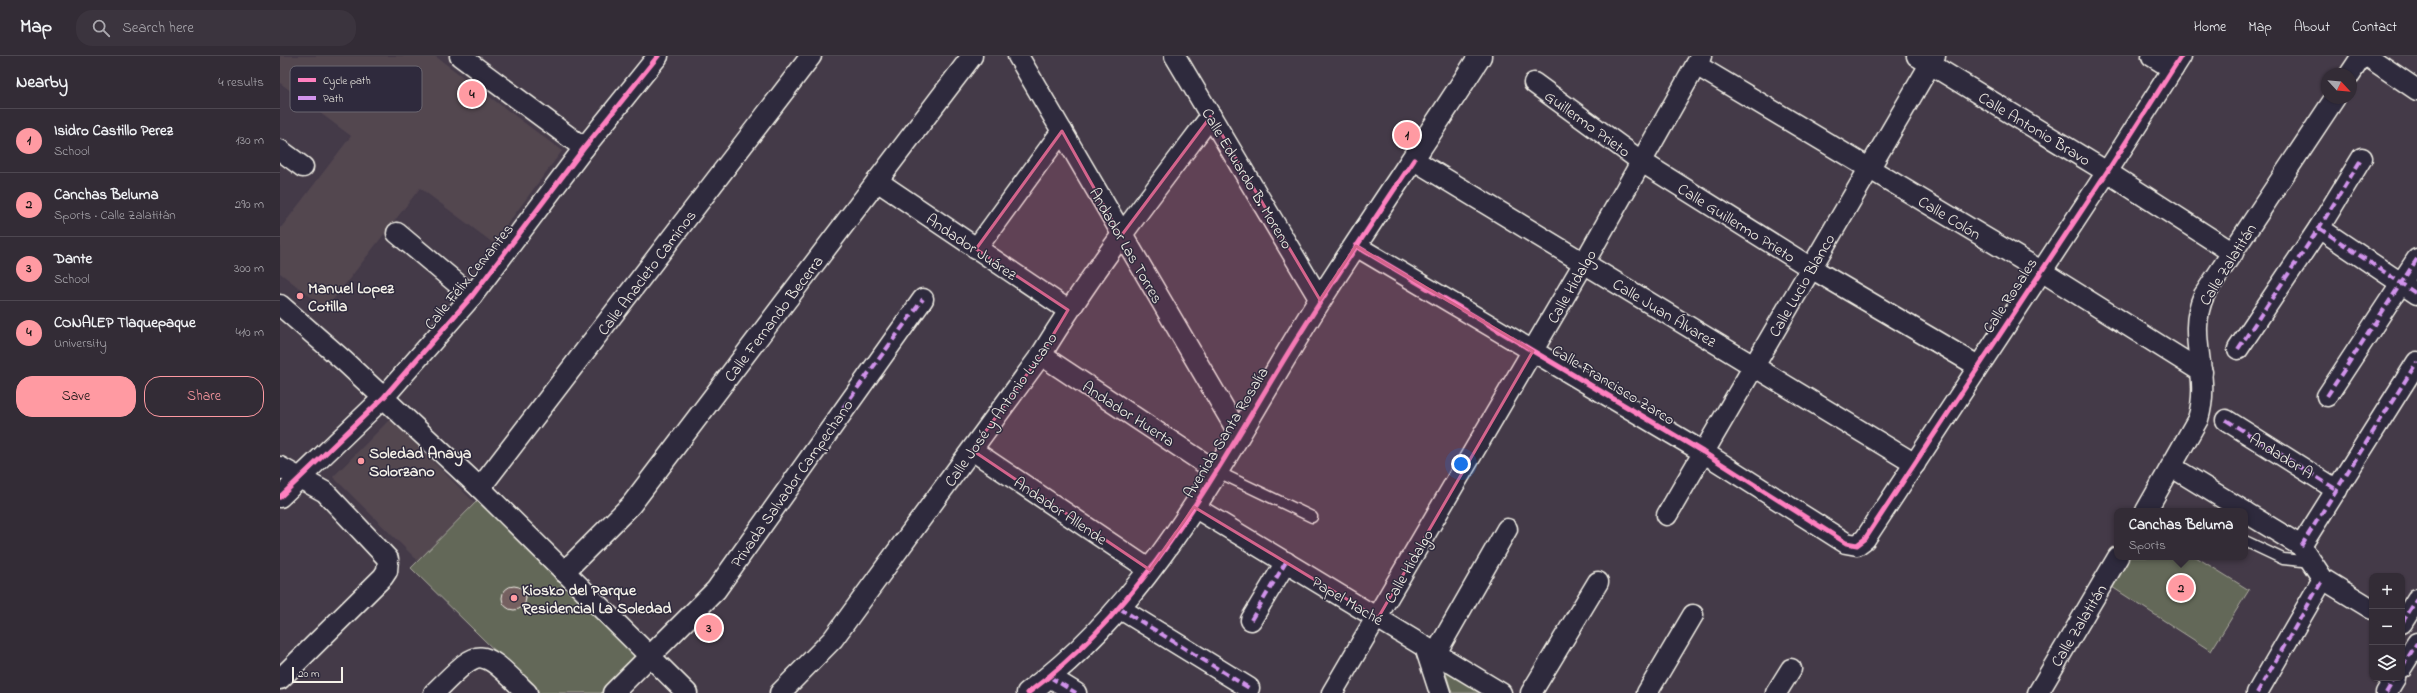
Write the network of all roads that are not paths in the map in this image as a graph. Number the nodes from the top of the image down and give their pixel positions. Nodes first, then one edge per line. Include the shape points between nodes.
1 (460, 56) edge
2 (658, 56) edge
3 (811, 56) edge
4 (972, 56) edge
5 (1018, 56) edge
6 (1176, 56) edge
7 (1480, 56) edge
8 (2152, 56) edge
9 (2362, 56) edge
10 (2367, 56) edge
11 (1927, 59) edge
12 (1699, 60) edge
13 (2177, 62) edge
14 (2354, 68) edge
15 (1534, 83) dead end
16 (2417, 90) edge
17 (2331, 104) edge
18 (1211, 116) junction
19 (1062, 131) junction
20 (584, 148) junction
21 (280, 150) edge
22 (2362, 158) dead end
23 (1414, 160) junction
24 (1642, 162) junction
25 (303, 167) dead end
26 (1869, 169) junction
27 (2108, 172) junction
28 (877, 181) junction
29 (2319, 228) junction
30 (397, 233) dead end
31 (1121, 236) junction
32 (1356, 246) junction
33 (976, 249) junction
34 (2233, 253) junction
35 (2417, 259) edge
36 (1584, 263) junction
37 (1811, 268) junction
38 (2041, 271) junction
39 (2400, 282) junction
40 (2417, 294) edge
41 (472, 296) junction
42 (923, 299) dead end
43 (1320, 300) junction
44 (280, 305) edge
45 (1068, 310) junction
46 (2238, 349) dead end
47 (1533, 351) junction
48 (1041, 355) junction
49 (2417, 362) edge
50 (1754, 366) junction
51 (1978, 366) junction
52 (2202, 372) junction
53 (2328, 396) dead end
54 (384, 397) junction
55 (2226, 420) dead end
56 (1239, 434) junction
57 (972, 450) junction
58 (1703, 452) junction
59 (1915, 464) junction
60 (280, 467) edge
61 (2172, 467) junction
62 (1216, 471) junction
63 (299, 478) junction
64 (480, 488) junction
65 (2337, 490) junction
66 (280, 497) edge
67 (1194, 506) junction
68 (2148, 508) edge
69 (2239, 508) edge
70 (2248, 514) edge
71 (1667, 515) dead end
72 (1312, 517) dead end
73 (1507, 529) dead end
74 (2248, 542) edge
75 (1857, 545) joint
76 (2306, 554) junction
77 (2116, 560) edge
78 (1286, 562) junction
79 (1150, 570) junction
80 (564, 572) junction
81 (2323, 579) junction
82 (1598, 582) dead end
83 (2417, 600) edge
84 (2369, 607) edge
85 (1120, 608) junction
86 (1694, 615) dead end
87 (1378, 618) junction
88 (2405, 618) edge
89 (1251, 620) dead end
90 (2405, 630) edge
91 (2417, 637) edge
92 (2417, 643) edge
93 (1430, 650) junction
94 (650, 658) junction
95 (2405, 662) edge
96 (1791, 669) dead end
97 (1050, 677) junction
98 (280, 679) edge
99 (2393, 681) edge
100 (1249, 688) dead end
101 (434, 693) edge
102 (527, 693) edge
103 (613, 693) edge
104 (687, 693) edge
105 (780, 693) edge
106 (1028, 693) edge
107 (1076, 693) edge
108 (1332, 693) edge
109 (1440, 693) edge
110 (1501, 693) edge
111 (1531, 693) edge
112 (1647, 693) edge
113 (1776, 693) edge
114 (2038, 693) edge
115 (2257, 693) edge
116 (2386, 693) edge

1 - 20 street
2 - 20 street, Calle Félix Cervantes
3 - 64 street, Calle Anacleto Caminos
4 - 28 street, Calle Fernando Becerra
5 - 19 street, Andador Las Torres
6 - 18 street, Calle Eduardo B. Moreno
7 - 23 street, Avenida Santa Rosalía
8 - 13 street
9 - 14 street
10 - 16 street
11 - 26 street, Calle Lucio Blanco
11 - 27 street, Calle Antonio Bravo
12 - 24 street, Calle Hidalgo
12 - 26 street, Calle Colón
13 - 27 street, Calle Rosales
15 - 24 street, Guillermo Prieto
17 - 34 street, Calle Zalatitán
18 - 31 street, Calle José y Antonio Lucano
18 - 43 street, Calle Eduardo B. Moreno
19 - 31 street, Andador Las Torres
19 - 33 street
20 - 41 street, Calle Félix Cervantes
21 - 25 street
22 - 29 street
23 - 32 street, Avenida Santa Rosalía
23 - 36 street, Calle Juan Álvarez
24 - 36 street, Calle Hidalgo
24 - 37 street, Calle Guillermo Prieto
26 - 37 street, Calle Lucio Blanco
26 - 38 street, Calle Colón
27 - 34 street, Calle Antonio Bravo
27 - 38 street, Calle Rosales
28 - 33 street, Andador Juárez
28 - 80 street, Calle Fernando Becerra via 631,504
29 - 39 street
29 - 46 street
30 - 41 street
31 - 45 street, Calle José y Antonio Lucano
31 - 56 street, Andador Las Torres
32 - 43 street, Avenida Santa Rosalía
32 - 47 street, Calle Francisco Zarco
33 - 45 street, Andador Juárez
34 - 52 street, Calle Zalatitán via 2204,295 2198,309 2195,326
35 - 39 street
36 - 47 street, Calle Hidalgo
36 - 50 street, Calle Juan Álvarez
37 - 50 street, Calle Lucio Blanco
37 - 51 street, Calle Guillermo Prieto
38 - 51 street, Calle Rosales
38 - 52 street, Calle Colón
39 - 40 street
39 - 53 street
41 - 54 street, Calle Félix Cervantes
42 - 94 street, Privada Salvador Campechano via 716,590
43 - 56 street, Avenida Santa Rosalía
44 - 54 street
45 - 48 street, Calle José y Antonio Lucano
47 - 58 street, Calle Francisco Zarco
47 - 87 street, Calle Hidalgo
48 - 57 street, Calle José y Antonio Lucano
48 - 62 street, Andador Huerta
49 - 65 street
50 - 58 street, Calle Lucio Blanco
50 - 59 street, Calle Juan Álvarez
51 - 59 street, Calle Rosales
52 - 61 street, Calle Zalatitán via 2204,392 2200,412
54 - 63 street, Calle Félix Cervantes
54 - 64 street
55 - 65 street, Andador A
56 - 62 street, Avenida Santa Rosalía
57 - 79 street, Andador Allende
57 - 105 street, Calle José y Antonio Lucano via 833,639
58 - 71 street, Calle Lucio Blanco
58 - 75 street, Calle Francisco Zarco via 1846,543
59 - 75 street, Calle Rosales via 1865,539
60 - 63 street
61 - 68 street, Calle Zalatitán
61 - 69 street
62 - 67 street, Avenida Santa Rosalía
62 - 72 lane
63 - 66 street, Calle Félix Cervantes
63 - 98 street via 325,492 385,554 388,564 383,577
64 - 80 street
65 - 76 street
67 - 78 street, Papel Maché
67 - 79 street, Avenida Santa Rosalía
70 - 76 street
73 - 93 street
74 - 76 lane via 2283,559
76 - 81 street
77 - 114 street, Calle Zalatitán
78 - 87 street, Papel Maché
78 - 89 street
79 - 85 street, Avenida Santa Rosalía
80 - 94 street
81 - 84 street
81 - 115 street
82 - 111 street
83 - 88 street
85 - 97 street, Avenida Santa Rosalía
85 - 100 street
86 - 112 street
87 - 93 street, Papel Maché
87 - 108 street, Calle Hidalgo
90 - 91 street
92 - 95 street
93 - 109 street
93 - 110 street, Papel Maché
94 - 103 street, Privada Salvador Campechano
94 - 104 street
96 - 113 street
97 - 106 street, Avenida Santa Rosalía
97 - 107 street
99 - 116 street
101 - 102 street via 466,661 481,657 496,663

